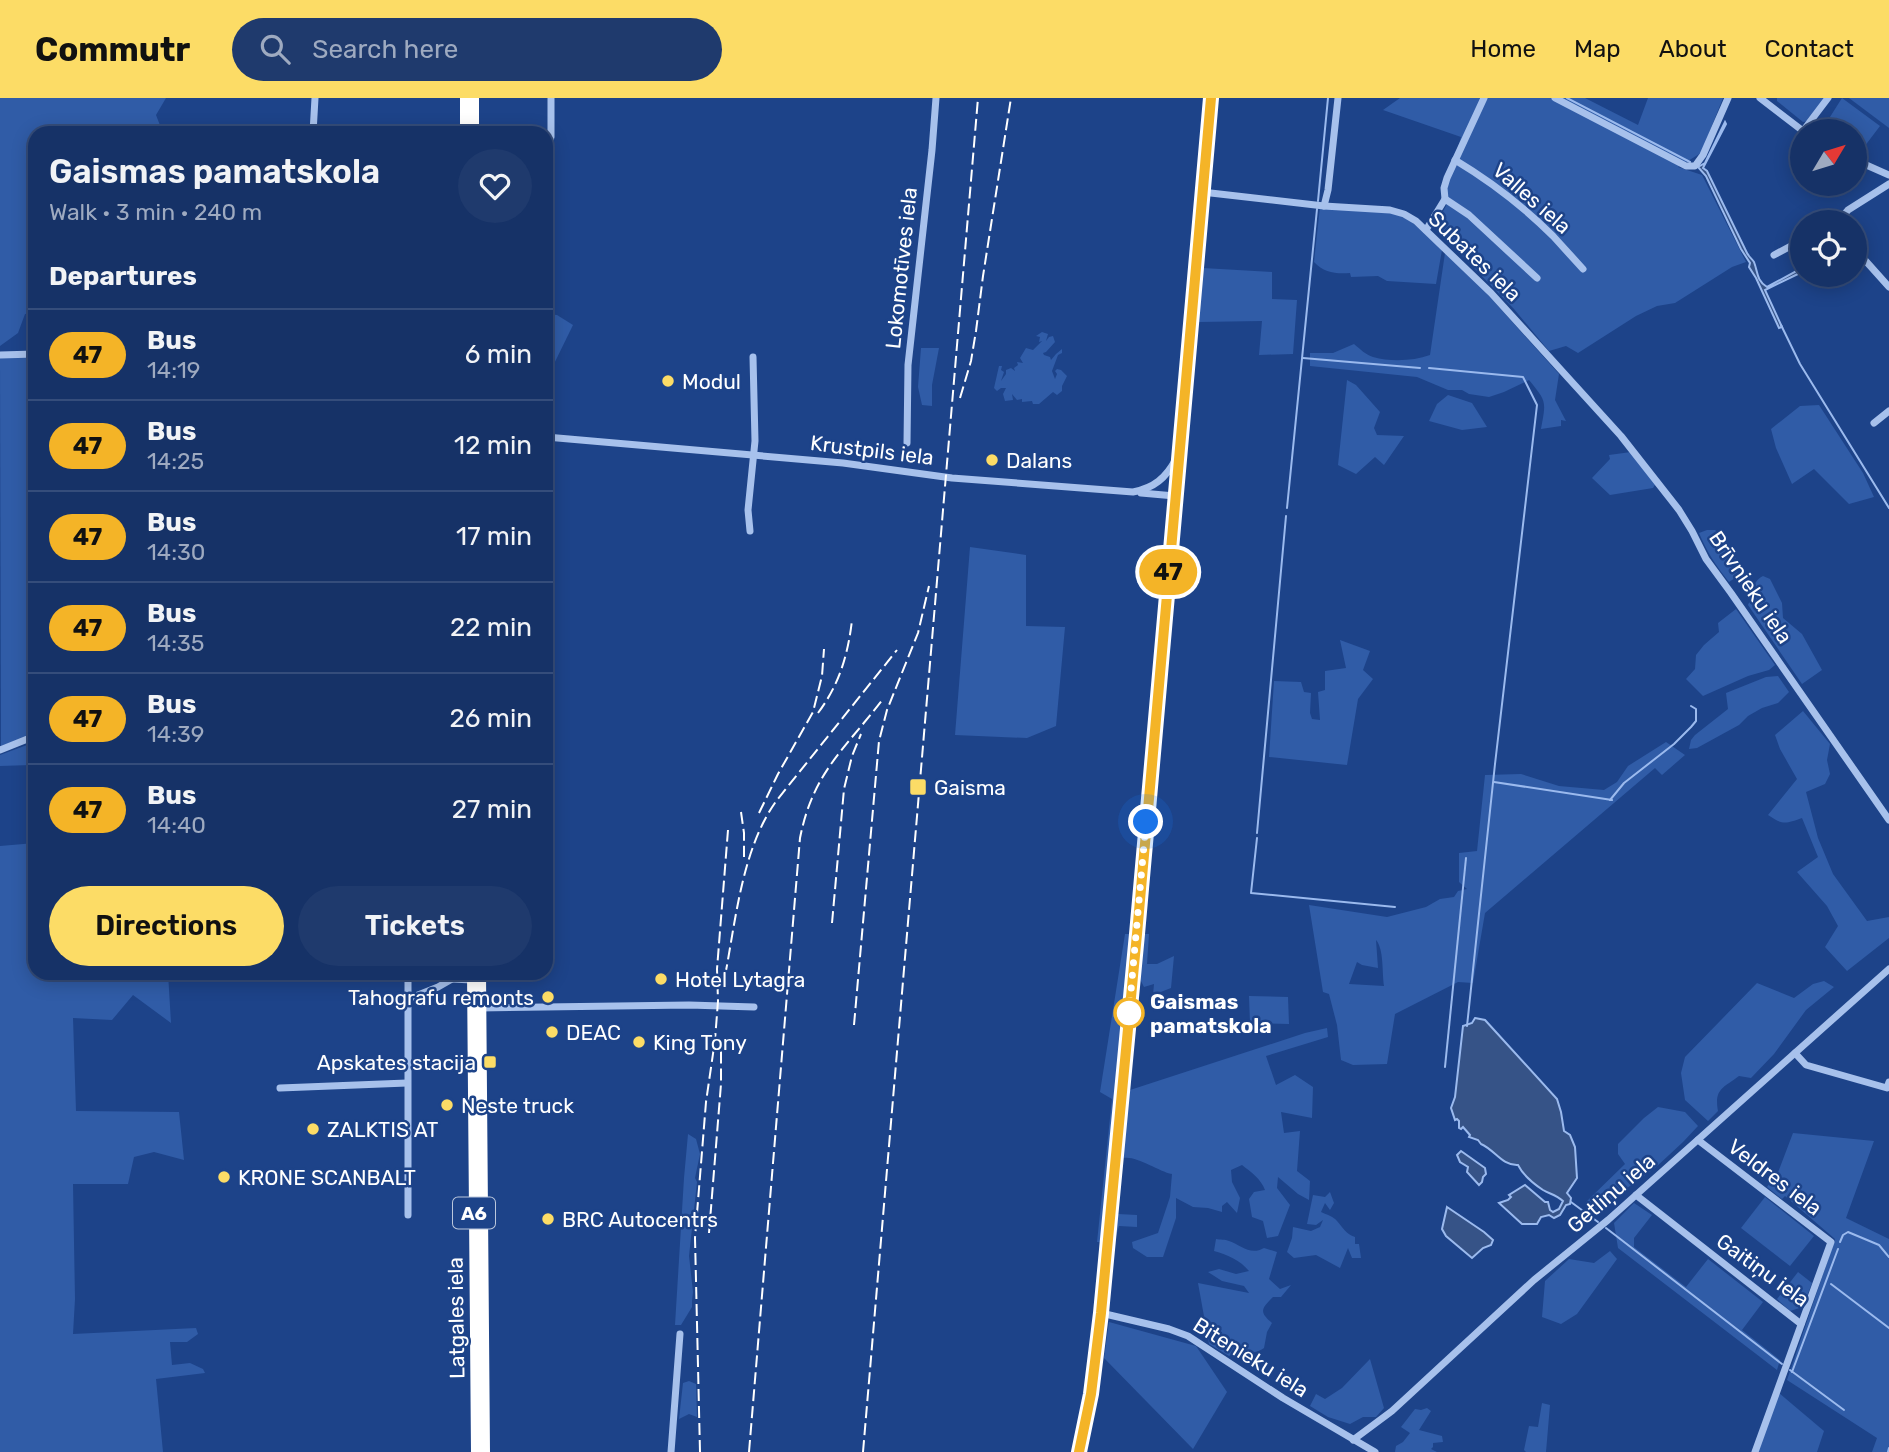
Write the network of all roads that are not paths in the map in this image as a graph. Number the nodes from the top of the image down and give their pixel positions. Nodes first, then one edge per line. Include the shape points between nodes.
1 (315, 98) edge
2 (465, 98) edge
3 (474, 98) edge
4 (551, 98) edge
5 (936, 98) edge
6 (1210, 98) edge
7 (1338, 98) edge
8 (1484, 98) edge
9 (1555, 98) edge
10 (1728, 98) edge
11 (1760, 98) edge
12 (1828, 98) edge
13 (1812, 119) edge
14 (1790, 121) edge
15 (313, 126) edge
16 (465, 126) edge
17 (474, 126) edge
18 (551, 126) edge
19 (1455, 160) junction
20 (1867, 165) edge
21 (1889, 174) edge
22 (1889, 184) edge
23 (1202, 192) junction
24 (1445, 199) junction
25 (1324, 206) junction
26 (1848, 210) edge
27 (1426, 230) junction
28 (1790, 246) edge
29 (1774, 255) dead end
30 (1867, 263) edge
31 (1583, 268) dead end
32 (1538, 278) dead end
33 (1889, 287) edge
34 (28, 354) edge
35 (0, 355) edge
36 (754, 357) dead end
37 (1572, 383) joint
38 (1889, 411) edge
39 (1874, 423) dead end
40 (553, 438) edge
41 (907, 443) dead end
42 (752, 454) junction
43 (1178, 455) junction
44 (1133, 492) junction
45 (1175, 496) junction
46 (750, 531) dead end
47 (28, 740) edge
48 (0, 750) edge
49 (1889, 820) edge
50 (1889, 969) edge
51 (408, 980) edge
52 (450, 980) edge
53 (475, 980) edge
54 (408, 999) junction
55 (754, 1007) dead end
56 (477, 1009) junction
57 (1795, 1053) junction
58 (1889, 1082) edge
59 (408, 1083) junction
60 (280, 1088) dead end
61 (1698, 1140) junction
62 (1636, 1195) junction
63 (408, 1215) dead end
64 (1831, 1242) joint
65 (1101, 1313) junction
66 (1801, 1324) junction
67 (680, 1334) dead end
68 (480, 1371) junction
69 (1353, 1440) junction
70 (476, 1452) edge
71 (485, 1452) edge
72 (671, 1452) edge
73 (1079, 1452) edge
74 (1375, 1452) edge
75 (1755, 1452) edge

1 - 15 street
2 - 16 highway
3 - 17 highway
4 - 18 street
5 - 41 street, Lokomotīves iela via 908,365
6 - 23 street
7 - 25 street
8 - 19 street
9 - 10 street via 1686,166 1695,166
11 - 14 street
12 - 13 street
19 - 24 street via 1444,188
19 - 31 street, Valles iela via 1516,204
20 - 21 street
22 - 26 street
23 - 25 street, Subates iela
23 - 43 street
24 - 27 street
24 - 32 street
25 - 27 street, Subates iela via 1391,210
27 - 37 street, Subates iela via 1491,293
28 - 29 street
30 - 33 street
34 - 35 street
36 - 42 street
37 - 49 street, Brīvnieku iela via 1679,510 1716,573
38 - 39 street
40 - 42 street, Krustpils iela
42 - 44 street, Krustpils iela via 941,477
42 - 46 street
43 - 44 street, Krustpils iela via 1160,481
43 - 45 street
44 - 45 street
45 - 65 street
47 - 48 street
50 - 57 street, Getliņu iela
51 - 54 street
52 - 54 street
53 - 56 highway, Latgales iela / A6
54 - 59 street
55 - 56 street
56 - 68 highway, Latgales iela / A6
57 - 58 street via 1806,1065 1887,1088
57 - 61 street, Getliņu iela
59 - 60 street
59 - 63 street
61 - 62 street, Getliņu iela
61 - 64 street, Veldres iela
62 - 66 street, Gaitiņu iela
62 - 69 street, Getliņu iela
64 - 66 street, Gaitiņu iela
65 - 69 street, Bitenieku iela via 1188,1336
65 - 73 street
66 - 75 street
67 - 72 street
68 - 70 highway, Latgales iela / A6
68 - 71 highway, Latgales iela / A6
69 - 74 street, Bitenieku iela

